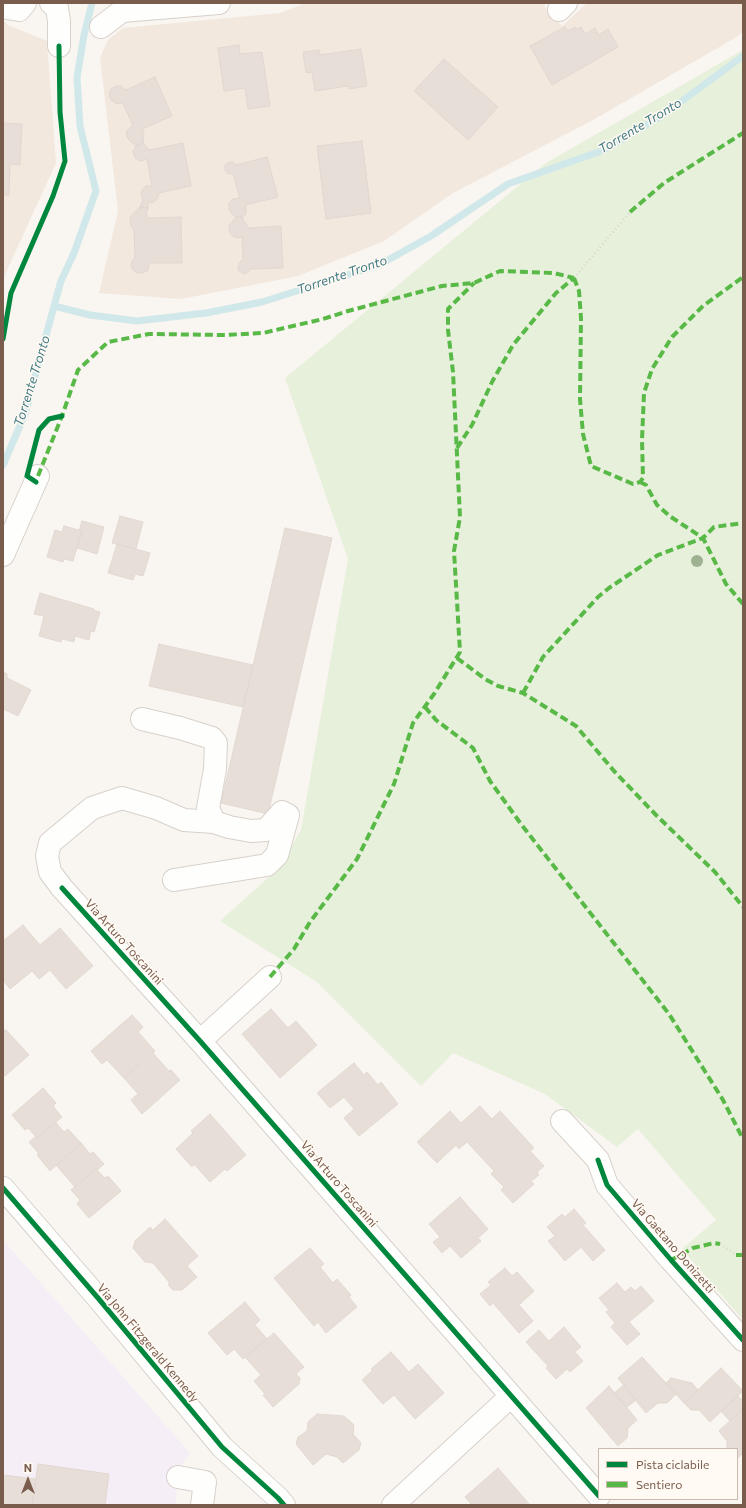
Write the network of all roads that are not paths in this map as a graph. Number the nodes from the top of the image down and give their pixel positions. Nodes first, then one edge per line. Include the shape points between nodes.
1 (219, 3) edge
2 (59, 16) edge
3 (101, 27) dead end
4 (59, 46) dead end
5 (38, 476) dead end
6 (3, 555) edge
7 (142, 719) dead end
8 (214, 822) junction
9 (174, 880) dead end
10 (270, 977) dead end
11 (200, 1041) junction
12 (562, 1121) dead end
13 (3, 1188) edge
14 (743, 1340) edge
15 (510, 1396) junction
16 (229, 1455) junction
17 (178, 1477) dead end
18 (598, 1495) edge
19 (202, 1505) edge
20 (263, 1505) edge
21 (284, 1505) edge
22 (393, 1505) edge

1 - 3 street via 122,11
2 - 4 street
5 - 6 street
7 - 8 street via 212,738 216,743 215,769 208,808
8 - 9 street via 251,831 266,830 282,812 288,815 277,855 267,865
8 - 11 street, Via Arturo Toscanini via 184,820 122,798 92,808 50,842 47,856 50,872 62,888
10 - 11 street
11 - 15 street, Via Arturo Toscanini
12 - 14 street, Via Gaetano Donizetti via 598,1160 607,1184
13 - 16 street, Via John Fitzgerald Kennedy
15 - 18 street, Via Arturo Toscanini
15 - 22 street
16 - 20 street, Via John Fitzgerald Kennedy
16 - 21 street, Via John Fitzgerald Kennedy
17 - 19 street via 205,1482

